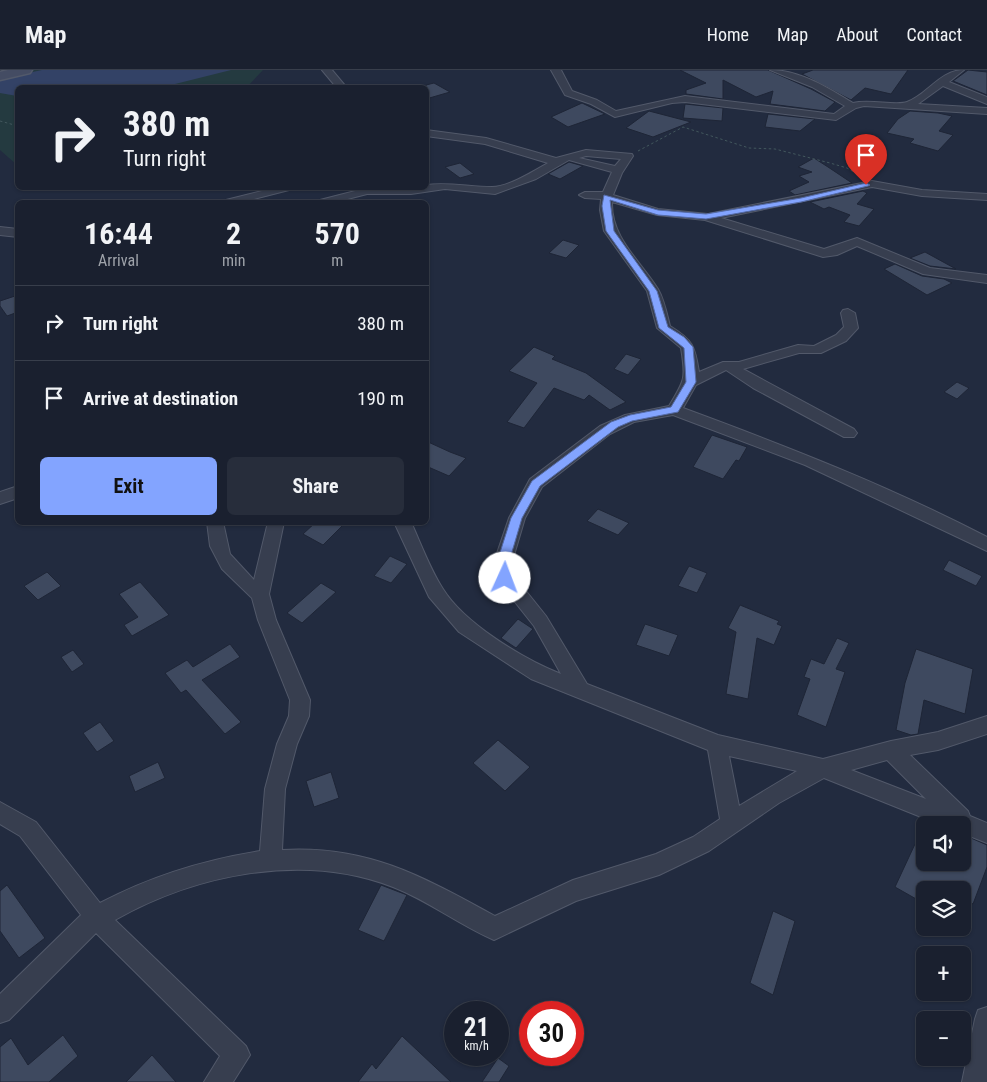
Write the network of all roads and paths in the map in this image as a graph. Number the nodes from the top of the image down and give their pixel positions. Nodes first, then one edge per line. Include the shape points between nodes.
1 (26, 70) edge
2 (327, 70) edge
3 (556, 70) edge
4 (561, 70) edge
5 (775, 70) edge
6 (959, 70) edge
7 (0, 76) edge
8 (942, 82) junction
9 (340, 85) edge
10 (987, 101) edge
11 (910, 105) junction
12 (852, 106) junction
13 (987, 111) edge
14 (0, 121) edge
15 (15, 125) edge
16 (429, 133) edge
17 (628, 156) junction
18 (560, 160) junction
19 (617, 170) junction
20 (872, 184) junction
21 (429, 189) edge
22 (278, 190) edge
23 (423, 190) edge
24 (585, 195) dead end
25 (606, 196) junction
26 (987, 197) edge
27 (241, 200) edge
28 (332, 200) edge
29 (706, 217) junction
30 (0, 231) edge
31 (15, 233) edge
32 (986, 280) edge
33 (848, 314) dead end
34 (729, 366) junction
35 (691, 382) junction
36 (674, 410) junction
37 (849, 433) dead end
38 (15, 493) edge
39 (0, 498) edge
40 (216, 525) edge
41 (275, 525) edge
42 (403, 525) edge
43 (987, 545) edge
44 (260, 594) junction
45 (580, 690) junction
46 (987, 725) edge
47 (717, 744) junction
48 (891, 750) junction
49 (823, 768) junction
50 (0, 812) edge
51 (947, 816) edge
52 (958, 816) edge
53 (732, 825) junction
54 (971, 825) edge
55 (987, 832) edge
56 (270, 861) junction
57 (97, 918) junction
58 (0, 1011) edge
59 (987, 1019) edge
60 (217, 1082) edge
61 (975, 1082) edge

1 - 7 street
2 - 9 street
3 - 4 street
3 - 12 street via 568,93 615,114 679,99 836,116
5 - 12 street via 815,85
6 - 8 street
8 - 10 street
8 - 11 street
11 - 12 street via 870,103
11 - 13 street
14 - 15 path
16 - 18 street via 486,141
17 - 18 street via 586,153
17 - 19 street
17 - 20 path via 683,128 749,148 775,148 847,168
18 - 19 street
18 - 21 street via 532,177 495,191 445,186
19 - 25 street
20 - 26 street via 922,193
20 - 29 street
22 - 27 street
23 - 28 street via 367,191
24 - 25 street
25 - 29 street via 658,212
25 - 35 street via 610,231 653,291 664,328 688,347
29 - 32 street via 823,253 857,242 927,271
30 - 31 street
33 - 34 street via 851,328 841,338 816,350 798,349 748,364
34 - 35 street
34 - 37 street via 774,395
35 - 36 street
36 - 43 street via 811,461
36 - 45 street via 630,418 605,430 536,483 517,518 503,562 505,578 540,621
38 - 39 street
40 - 44 street via 223,559 234,573
41 - 44 street
42 - 45 street via 435,592 465,627 538,674
44 - 56 street via 267,620 300,700 299,716 287,744 275,789
45 - 47 street
46 - 48 street via 938,741
47 - 49 street
47 - 53 street
48 - 49 street
48 - 52 street
49 - 51 street
49 - 53 street via 772,796
50 - 57 street via 28,829
53 - 56 street via 658,864 573,890 494,928 407,881 365,867 322,860
54 - 55 street
56 - 57 street via 166,883
57 - 58 street
57 - 60 street via 237,1055
59 - 61 street

